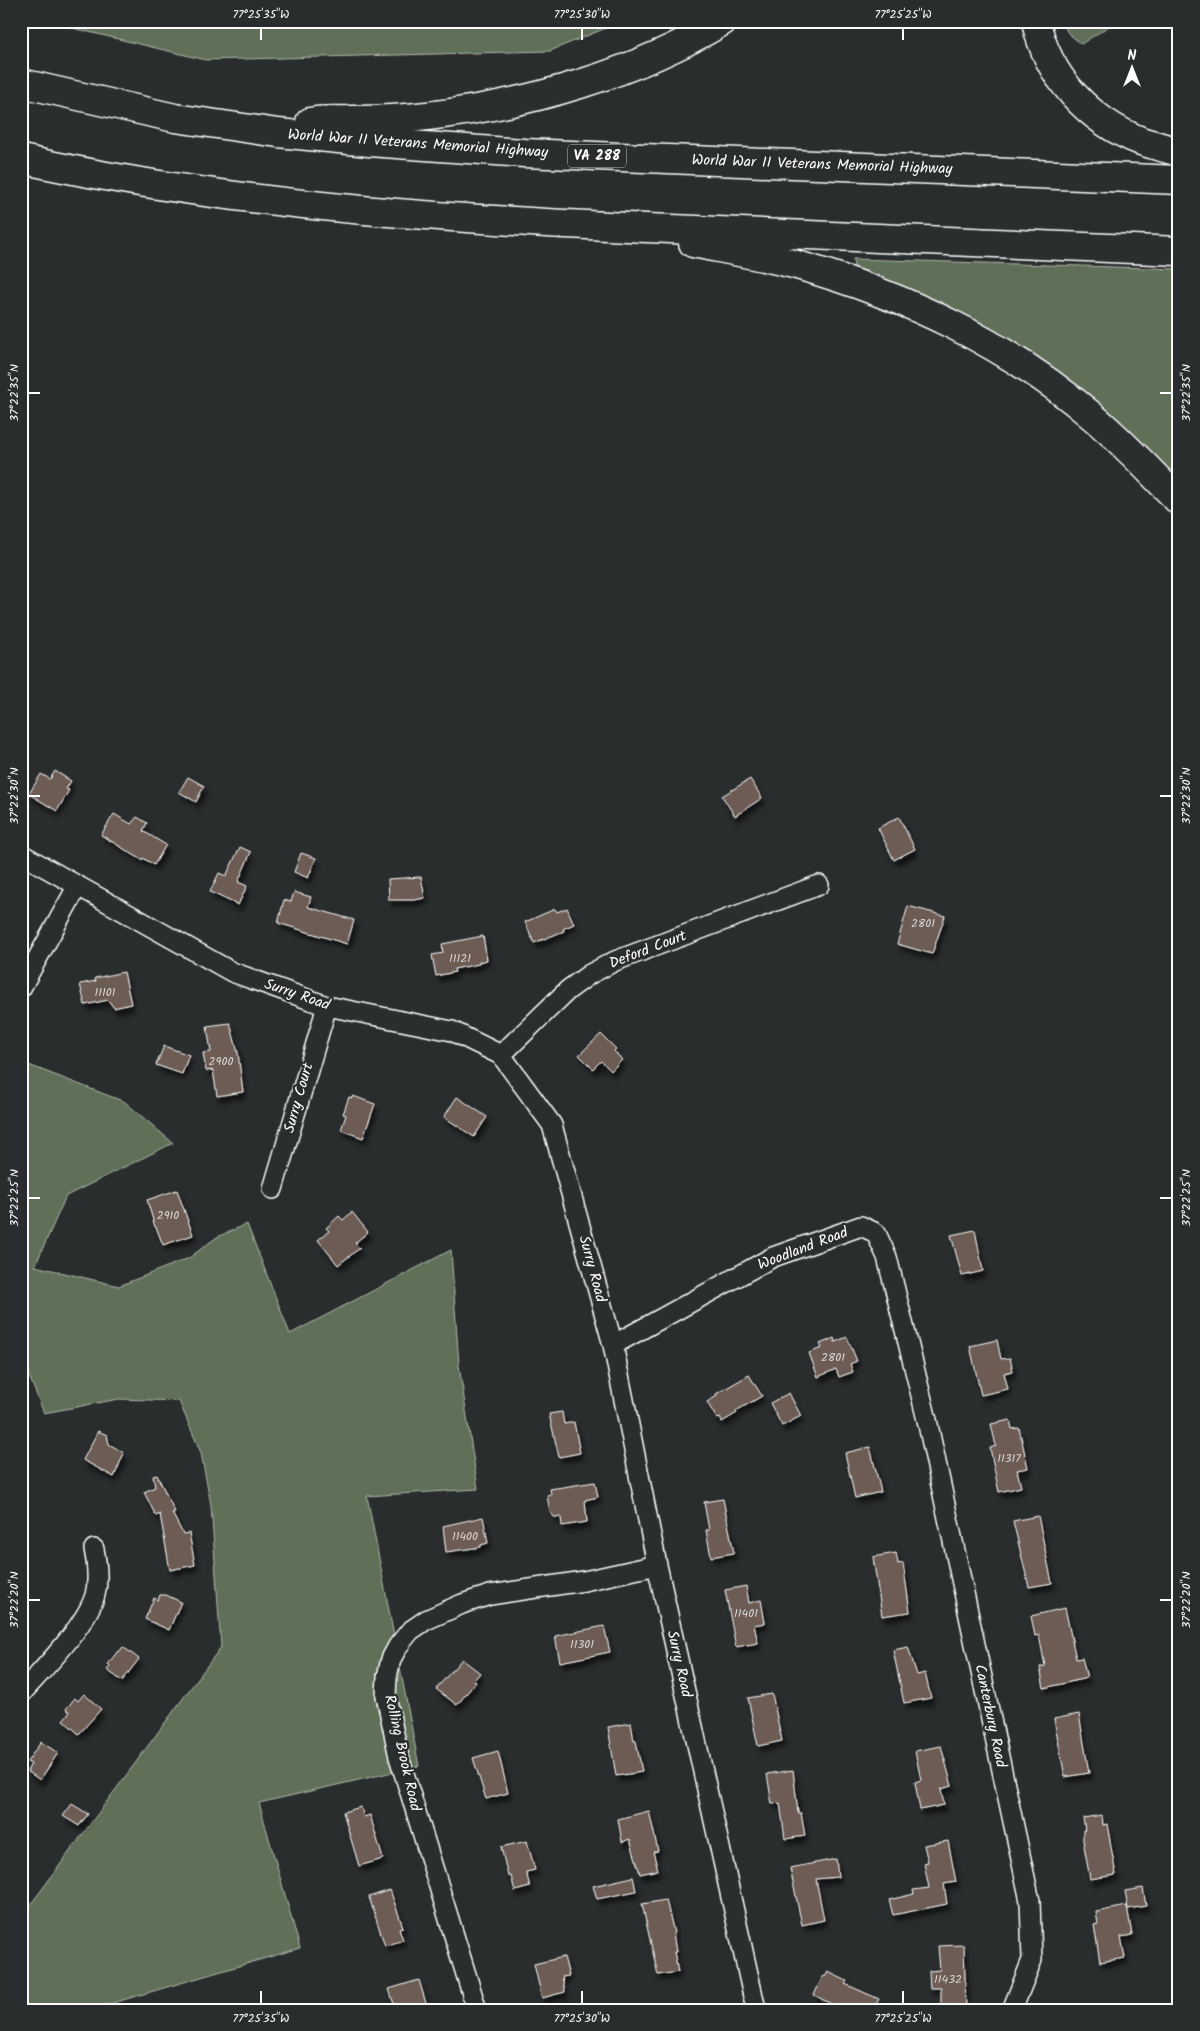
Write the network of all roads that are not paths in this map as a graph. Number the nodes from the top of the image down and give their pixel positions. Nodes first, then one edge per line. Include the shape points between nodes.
1 (723, 21) edge
2 (1036, 21) edge
3 (21, 83) edge
4 (278, 133) junction
5 (1179, 152) edge
6 (21, 159) edge
7 (1179, 180) edge
8 (621, 227) junction
9 (1179, 251) edge
10 (1179, 501) edge
11 (21, 854) edge
12 (819, 885) dead end
13 (77, 886) junction
14 (21, 988) edge
15 (326, 1006) junction
16 (501, 1054) junction
17 (273, 1189) dead end
18 (613, 1345) junction
19 (927, 1420) joint
20 (94, 1549) dead end
21 (657, 1565) junction
22 (21, 1694) edge
23 (477, 2010) edge
24 (758, 2010) edge
25 (1012, 2010) edge

1 - 4 highway via 678,46 622,69 518,100 391,120 312,121
2 - 5 highway via 1047,58 1075,97 1117,130
3 - 4 highway, World War II Veterans Memorial Highway / VA 288 via 175,118
4 - 7 highway, World War II Veterans Memorial Highway / VA 288 via 524,153
6 - 8 highway via 210,193 307,206
8 - 9 highway
8 - 10 highway via 805,268 905,303 958,328 1050,383 1085,410 1132,452
11 - 13 street, Surry Road
12 - 16 street, Deford Court via 615,961 590,974 568,990
13 - 14 street
13 - 15 street, Surry Road via 232,972
15 - 16 street, Surry Road via 452,1031
15 - 17 street, Surry Court
16 - 18 street, Surry Road via 552,1125
18 - 19 street, Woodland Road via 773,1257 861,1226 876,1233 887,1257
18 - 21 street, Surry Road
19 - 25 street, Canterbury Road via 1030,1901 1032,1960
20 - 22 street via 98,1571 95,1594 88,1611
21 - 23 street, Rolling Brook Road via 584,1581 490,1595 462,1604 410,1631 392,1659 386,1696 399,1757
21 - 24 street, Surry Road

